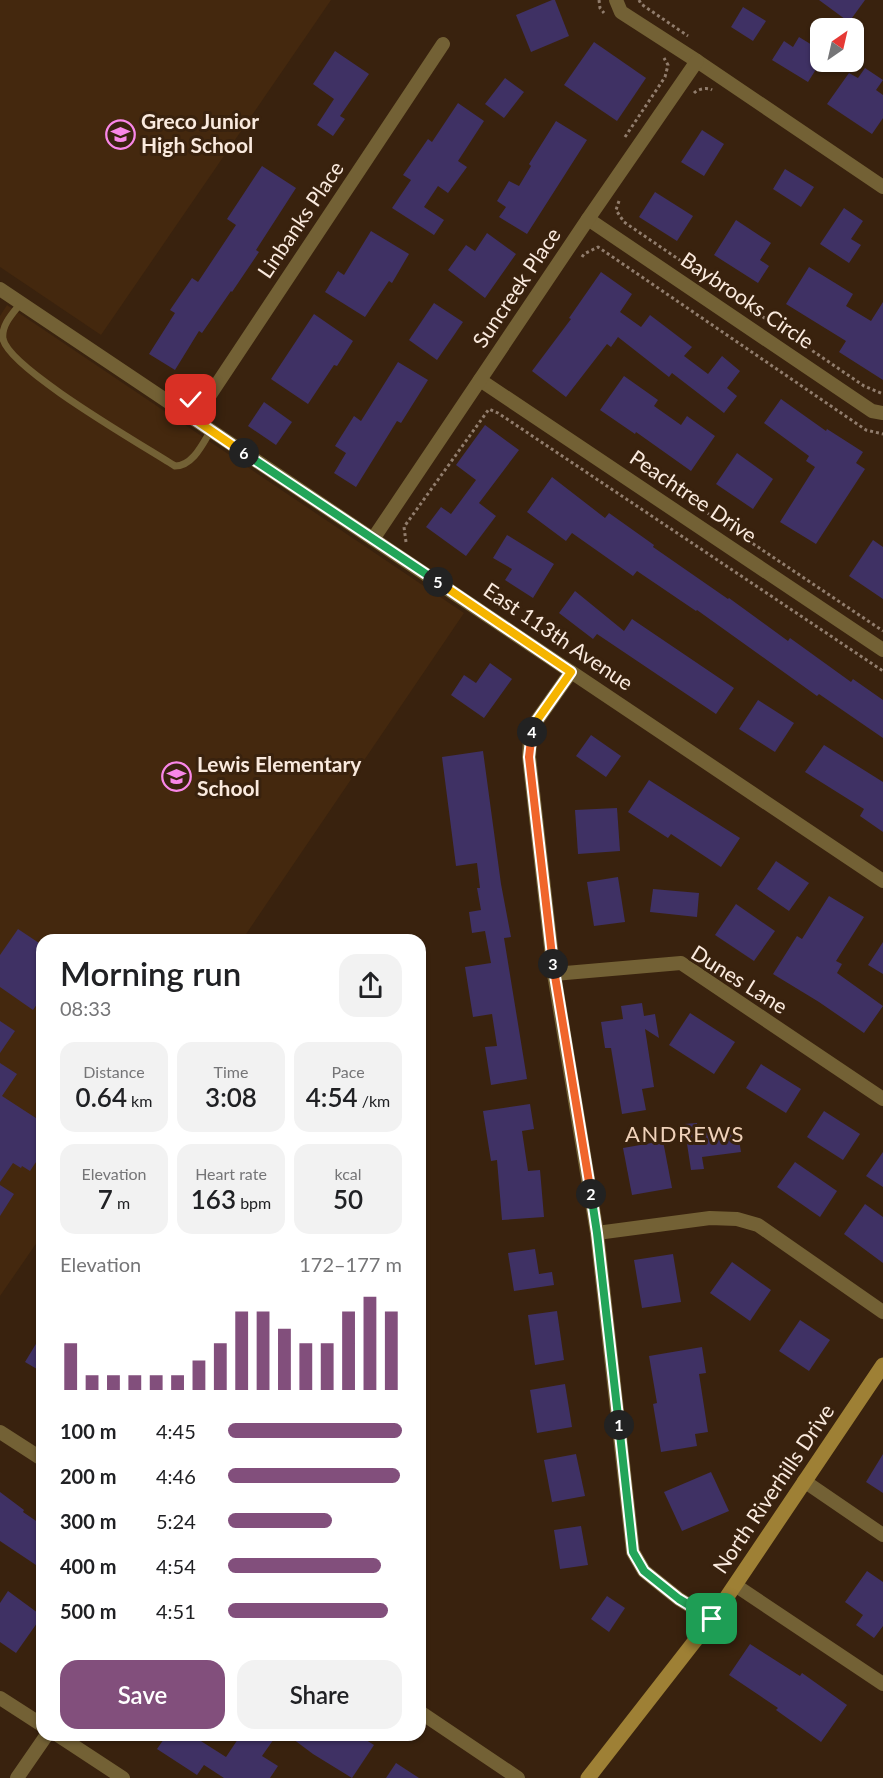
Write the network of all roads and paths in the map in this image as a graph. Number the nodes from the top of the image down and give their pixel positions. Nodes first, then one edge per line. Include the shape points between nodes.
1 (599, 0) edge
2 (616, 0) edge
3 (607, 17) dead end
4 (443, 44) dead end
5 (657, 53) dead end
6 (697, 62) junction
7 (710, 88) dead end
8 (691, 95) dead end
9 (619, 146) dead end
10 (883, 187) edge
11 (620, 198) dead end
12 (588, 219) junction
13 (578, 263) dead end
14 (0, 289) edge
15 (21, 303) junction
16 (480, 380) junction
17 (883, 394) edge
18 (883, 413) edge
19 (194, 419) junction
20 (211, 430) junction
21 (883, 434) edge
22 (668, 487) dead end
23 (373, 539) junction
24 (410, 546) dead end
25 (883, 631) edge
26 (883, 650) edge
27 (883, 671) edge
28 (571, 672) junction
29 (883, 881) edge
30 (554, 975) junction
31 (883, 1099) edge
32 (597, 1233) junction
33 (883, 1312) edge
34 (883, 1365) edge
35 (0, 1432) edge
36 (36, 1455) edge
37 (804, 1481) junction
38 (883, 1535) edge
39 (735, 1585) junction
40 (712, 1619) junction
41 (883, 1684) edge
42 (0, 1698) edge
43 (426, 1717) edge
44 (36, 1721) edge
45 (43, 1741) edge
46 (67, 1741) edge
47 (17, 1778) edge
48 (123, 1778) edge
49 (518, 1778) edge
50 (588, 1778) edge

1 - 3 path
2 - 6 street via 621,12
4 - 19 street, Linbanks Place
5 - 9 path via 668,65 665,77
6 - 10 street
6 - 12 street, Suncreek Place
7 - 8 path via 697,89
11 - 17 path via 616,210 624,222 864,386
12 - 16 street, Suncreek Place
12 - 18 street, Baybrooks Circle via 872,411
13 - 21 path via 584,254 598,247 866,430
14 - 15 street, East 113th Avenue
15 - 19 street, East 113th Avenue
15 - 20 lane via 5,325 3,338 15,358 42,381 175,466 189,461
16 - 23 street, Suncreek Place
16 - 26 street, Peachtree Drive
19 - 20 street, East 113th Avenue
20 - 23 street, East 113th Avenue
22 - 25 path
23 - 28 street, East 113th Avenue
24 - 27 path via 405,541 404,527 489,409
28 - 29 street, East 113th Avenue
28 - 30 street via 533,726 530,739
30 - 31 street, Dunes Lane via 681,963
30 - 32 street
32 - 33 street via 710,1218 737,1219 758,1225
32 - 40 street via 633,1552 644,1571
34 - 37 street, North Riverhills Drive
35 - 36 street
37 - 38 street
37 - 39 street, North Riverhills Drive
39 - 40 street, North Riverhills Drive
39 - 41 street
40 - 50 street, North Riverhills Drive
42 - 44 street
43 - 49 street
45 - 47 street
46 - 48 street

